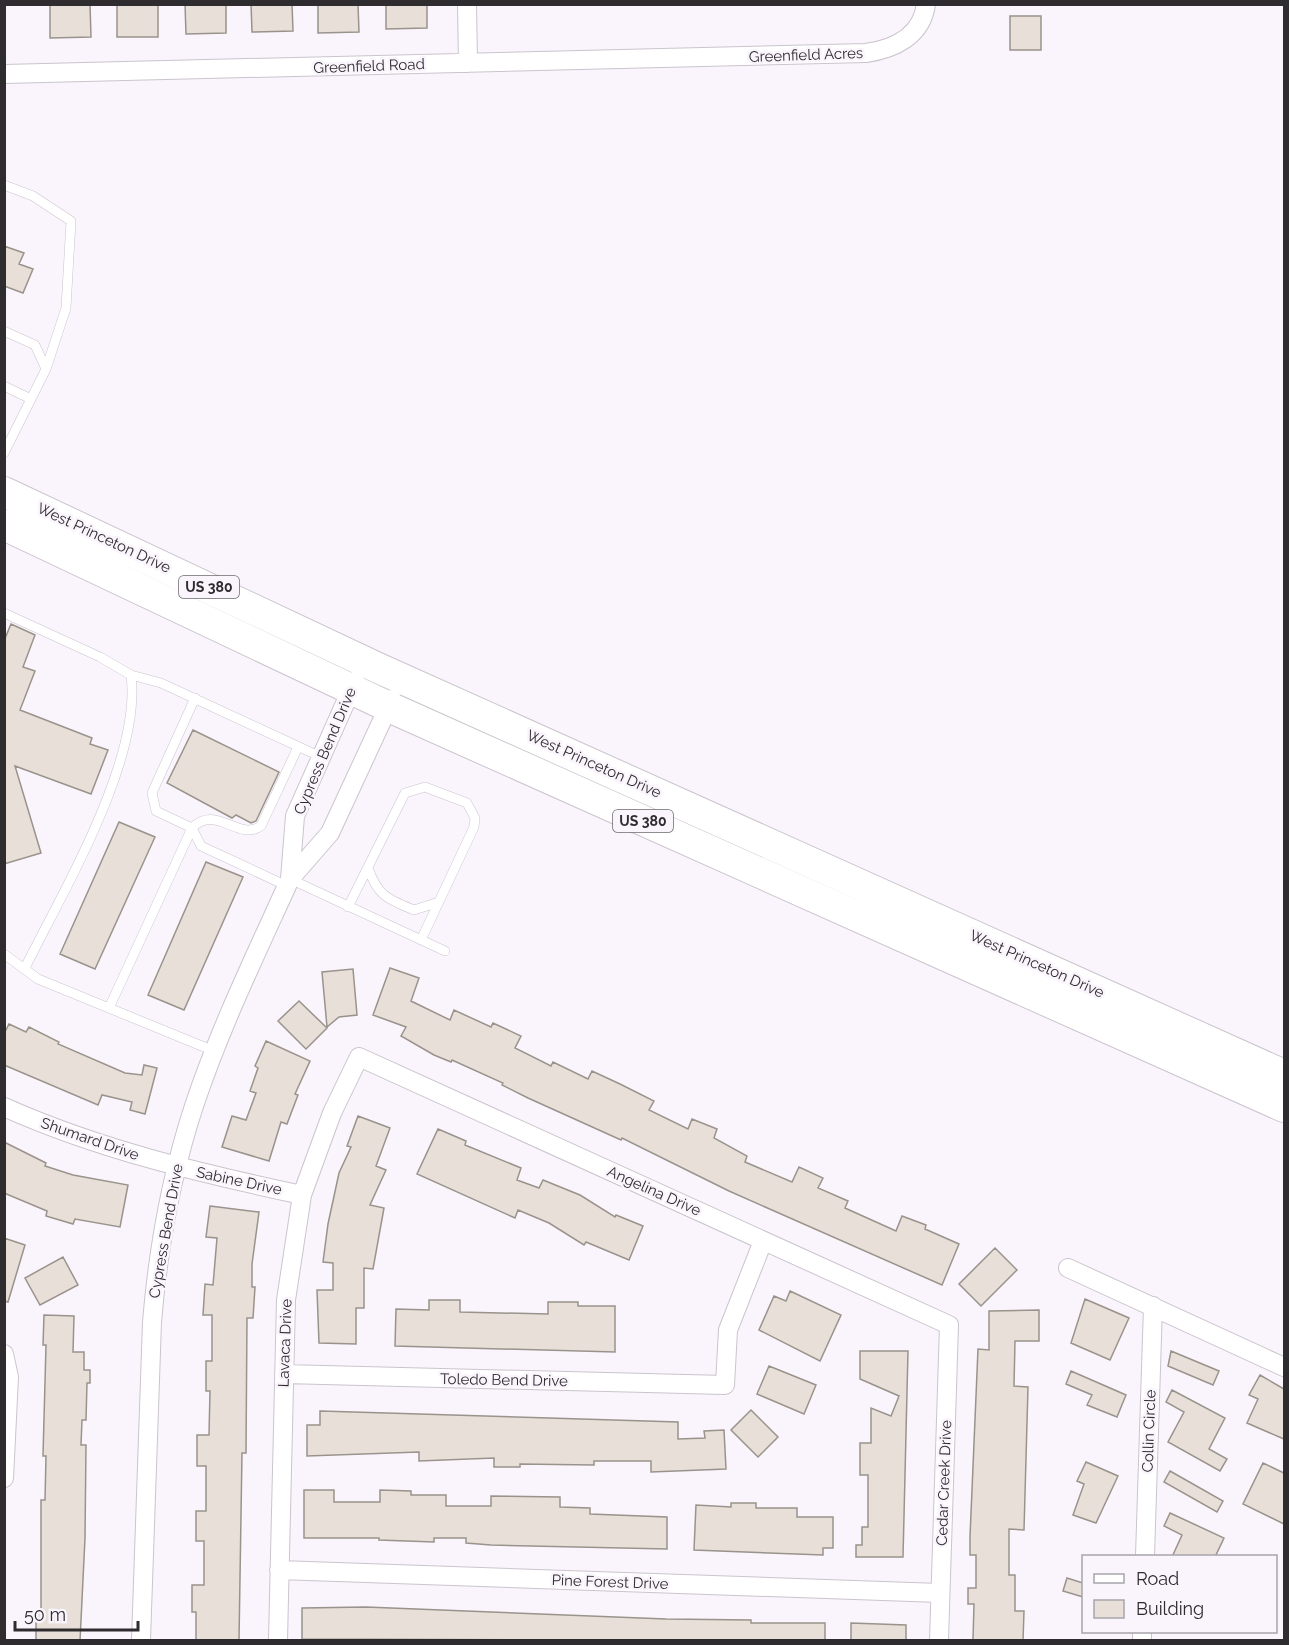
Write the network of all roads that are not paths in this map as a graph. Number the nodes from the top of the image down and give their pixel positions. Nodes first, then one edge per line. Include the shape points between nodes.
1 (467, 4) edge
2 (926, 4) edge
3 (734, 57) joint
4 (468, 63) junction
5 (4, 74) edge
6 (4, 185) edge
7 (4, 331) edge
8 (46, 369) junction
9 (4, 386) edge
10 (32, 399) junction
11 (4, 453) edge
12 (4, 492) edge
13 (4, 525) edge
14 (4, 613) edge
15 (364, 660) junction
16 (131, 675) junction
17 (401, 678) junction
18 (352, 688) junction
19 (195, 699) junction
20 (389, 707) junction
21 (298, 747) junction
22 (321, 758) junction
23 (192, 828) junction
24 (368, 868) junction
25 (288, 883) junction
26 (439, 902) junction
27 (348, 907) junction
28 (421, 940) junction
29 (445, 951) dead end
30 (4, 954) edge
31 (25, 968) junction
32 (109, 1008) junction
33 (214, 1051) junction
34 (359, 1057) joint
35 (1284, 1075) edge
36 (4, 1107) edge
37 (1284, 1107) edge
38 (176, 1168) junction
39 (302, 1195) junction
40 (763, 1241) junction
41 (1068, 1268) dead end
42 (1153, 1306) junction
43 (949, 1325) joint
44 (4, 1354) edge
45 (1284, 1367) edge
46 (284, 1374) junction
47 (5, 1435) edge
48 (4, 1478) edge
49 (1145, 1555) edge
50 (279, 1570) junction
51 (940, 1593) junction
52 (141, 1641) edge
53 (278, 1641) edge
54 (939, 1641) edge

1 - 4 street
2 - 3 street, Greenfield Acres via 915,30 883,50
3 - 4 street, Greenfield Road
4 - 5 street, Greenfield Road
6 - 8 lane via 33,196 71,221 66,308
7 - 8 lane via 35,345
8 - 10 lane
9 - 10 lane
10 - 11 lane
12 - 15 highway, West Princeton Drive / US 380
13 - 18 highway, West Princeton Drive / US 380
14 - 16 lane
15 - 17 highway, West Princeton Drive / US 380
15 - 18 street, Cypress Bend Drive
16 - 19 lane via 161,683
16 - 31 lane via 134,695 109,797
17 - 20 street, Cypress Bend Drive
17 - 35 highway, West Princeton Drive / US 380
18 - 20 highway, West Princeton Drive / US 380
18 - 22 street, Cypress Bend Drive
19 - 21 lane
19 - 23 lane via 152,793 156,811
20 - 25 street, Cypress Bend Drive via 330,833
20 - 37 highway, West Princeton Drive / US 380
21 - 22 lane
21 - 23 lane via 261,826 245,831 211,818 198,821
22 - 25 street, Cypress Bend Drive via 295,816
23 - 25 lane via 201,846
23 - 32 lane
24 - 26 lane via 375,887 391,900 414,910
24 - 26 lane via 405,793 425,787 467,803 475,818 474,827
24 - 27 lane
25 - 27 lane
25 - 33 street, Cypress Bend Drive
26 - 28 lane
27 - 28 lane
28 - 29 lane
30 - 31 lane
31 - 32 lane via 38,979
32 - 33 lane
33 - 38 street, Cypress Bend Drive
34 - 39 street, Lavaca Drive via 332,1113
34 - 40 street, Angelina Drive
36 - 38 street, Shumard Drive via 71,1136
38 - 39 street, Sabine Drive
38 - 52 street, Cypress Bend Drive via 160,1246 152,1322
39 - 46 street, Lavaca Drive via 286,1300
40 - 43 street, Angelina Drive
40 - 46 street, Toledo Bend Drive via 728,1330 725,1385
41 - 42 street
42 - 45 street
42 - 49 street, Collin Circle
43 - 51 street, Cedar Creek Drive
44 - 47 street via 9,1377
46 - 50 street, Lavaca Drive
47 - 48 street
50 - 51 street, Pine Forest Drive
50 - 53 street, Lavaca Drive
51 - 54 street, Cedar Creek Drive

